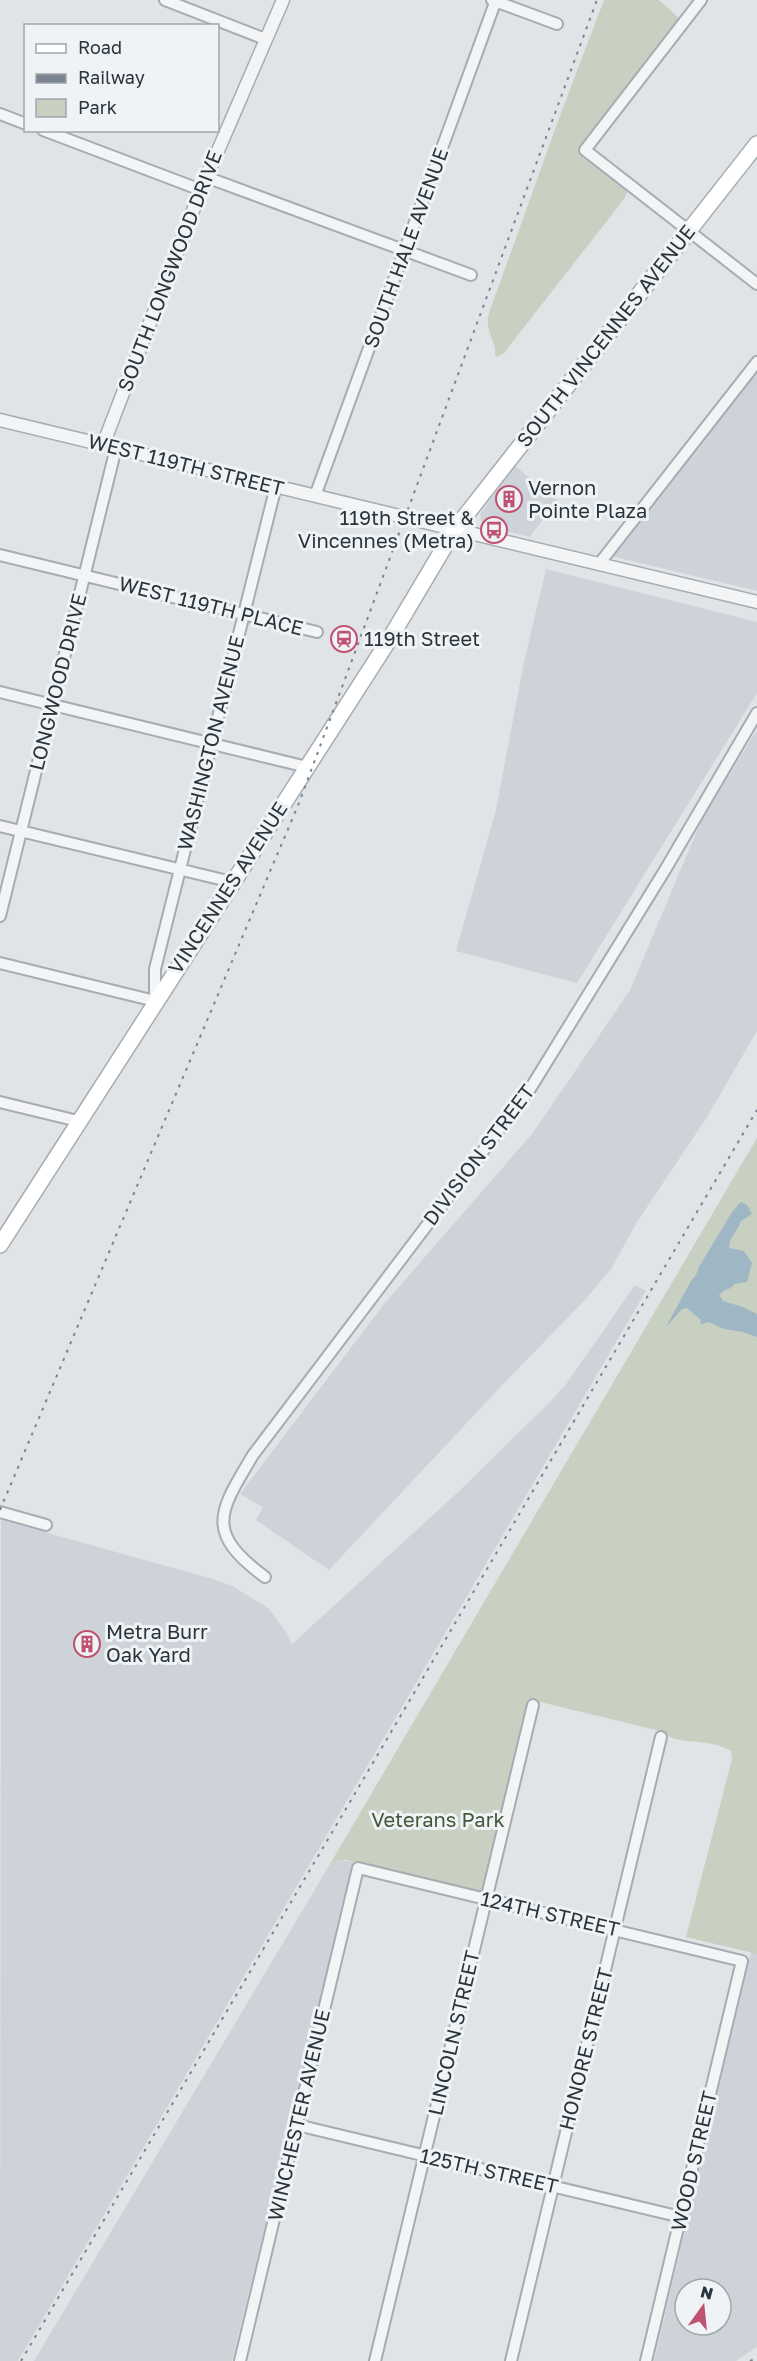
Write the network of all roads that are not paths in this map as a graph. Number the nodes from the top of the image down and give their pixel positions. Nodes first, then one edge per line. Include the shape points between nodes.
1 (165, 0) edge
2 (283, 0) edge
3 (495, 0) edge
4 (701, 0) edge
5 (557, 24) dead end
6 (265, 39) junction
7 (0, 114) edge
8 (24, 123) edge
9 (49, 132) edge
10 (757, 144) edge
11 (206, 177) junction
12 (201, 190) junction
13 (688, 231) junction
14 (405, 250) junction
15 (471, 275) dead end
16 (757, 285) edge
17 (757, 362) edge
18 (0, 420) edge
19 (103, 444) junction
20 (116, 448) junction
21 (276, 486) junction
22 (315, 496) junction
23 (455, 529) junction
24 (0, 555) edge
25 (600, 564) junction
26 (85, 575) junction
27 (757, 602) edge
28 (243, 613) junction
29 (317, 632) dead end
30 (0, 692) edge
31 (52, 704) junction
32 (757, 713) edge
33 (211, 743) junction
34 (307, 767) junction
35 (0, 826) edge
36 (21, 831) junction
37 (180, 869) junction
38 (232, 882) junction
39 (0, 916) edge
40 (0, 963) edge
41 (155, 1000) junction
42 (0, 1102) edge
43 (78, 1121) junction
44 (1, 1241) edge
45 (0, 1512) edge
46 (46, 1525) dead end
47 (266, 1577) dead end
48 (533, 1705) dead end
49 (661, 1737) dead end
50 (358, 1868) joint
51 (486, 1899) junction
52 (614, 1930) junction
53 (742, 1960) joint
54 (297, 2125) junction
55 (424, 2156) junction
56 (553, 2186) junction
57 (681, 2217) junction
58 (240, 2361) edge
59 (375, 2361) edge
60 (511, 2361) edge
61 (646, 2361) edge

1 - 6 street
2 - 6 street, SOUTH LONGWOOD DRIVE
3 - 5 street
3 - 14 street, SOUTH HALE AVENUE
4 - 13 street via 585,150
6 - 11 street, SOUTH LONGWOOD DRIVE
7 - 8 street
9 - 12 street
10 - 13 main road, SOUTH VINCENNES AVENUE
11 - 12 street, SOUTH LONGWOOD DRIVE
11 - 14 street
12 - 19 street, SOUTH LONGWOOD DRIVE
13 - 16 street
13 - 23 main road, SOUTH VINCENNES AVENUE
14 - 15 street
14 - 22 street, SOUTH HALE AVENUE
17 - 25 street
18 - 19 street, WEST 119TH STREET
19 - 20 street, WEST 119TH STREET
20 - 21 street, WEST 119TH STREET
20 - 26 street, LONGWOOD DRIVE
21 - 22 street, WEST 119TH STREET
21 - 28 street, WASHINGTON AVENUE
22 - 23 street, WEST 119TH STREET
23 - 25 street, WEST 119TH STREET
23 - 34 main road, VINCENNES AVENUE
24 - 26 street, WEST 119TH PLACE
25 - 27 street, WEST 119TH STREET
26 - 28 street, WEST 119TH PLACE
26 - 31 street, LONGWOOD DRIVE
28 - 29 street, WEST 119TH PLACE
28 - 33 street, WASHINGTON AVENUE
30 - 31 street
31 - 33 street
31 - 36 street, LONGWOOD DRIVE
32 - 47 street, DIVISION STREET via 530,1089 253,1455 229,1496 221,1520 227,1540 250,1566
33 - 34 street
33 - 37 street, WASHINGTON AVENUE
34 - 38 main road, VINCENNES AVENUE
35 - 36 street
36 - 37 street
36 - 39 street, LONGWOOD DRIVE
37 - 38 street
37 - 41 street, WASHINGTON AVENUE via 155,969
38 - 41 main road, VINCENNES AVENUE
40 - 41 street
41 - 43 main road, VINCENNES AVENUE
42 - 43 street
43 - 44 main road, VINCENNES AVENUE
45 - 46 street
48 - 51 street, LINCOLN STREET
49 - 52 street, HONORE STREET
50 - 51 street, 124TH STREET
50 - 54 street, WINCHESTER AVENUE
51 - 52 street, 124TH STREET
51 - 55 street, LINCOLN STREET
52 - 53 street, 124TH STREET
52 - 56 street, HONORE STREET
53 - 57 street, WOOD STREET
54 - 55 street, 125TH STREET
54 - 58 street, WINCHESTER AVENUE
55 - 56 street, 125TH STREET
55 - 59 street, LINCOLN STREET
56 - 57 street, 125TH STREET
56 - 60 street, HONORE STREET
57 - 61 street, WOOD STREET

